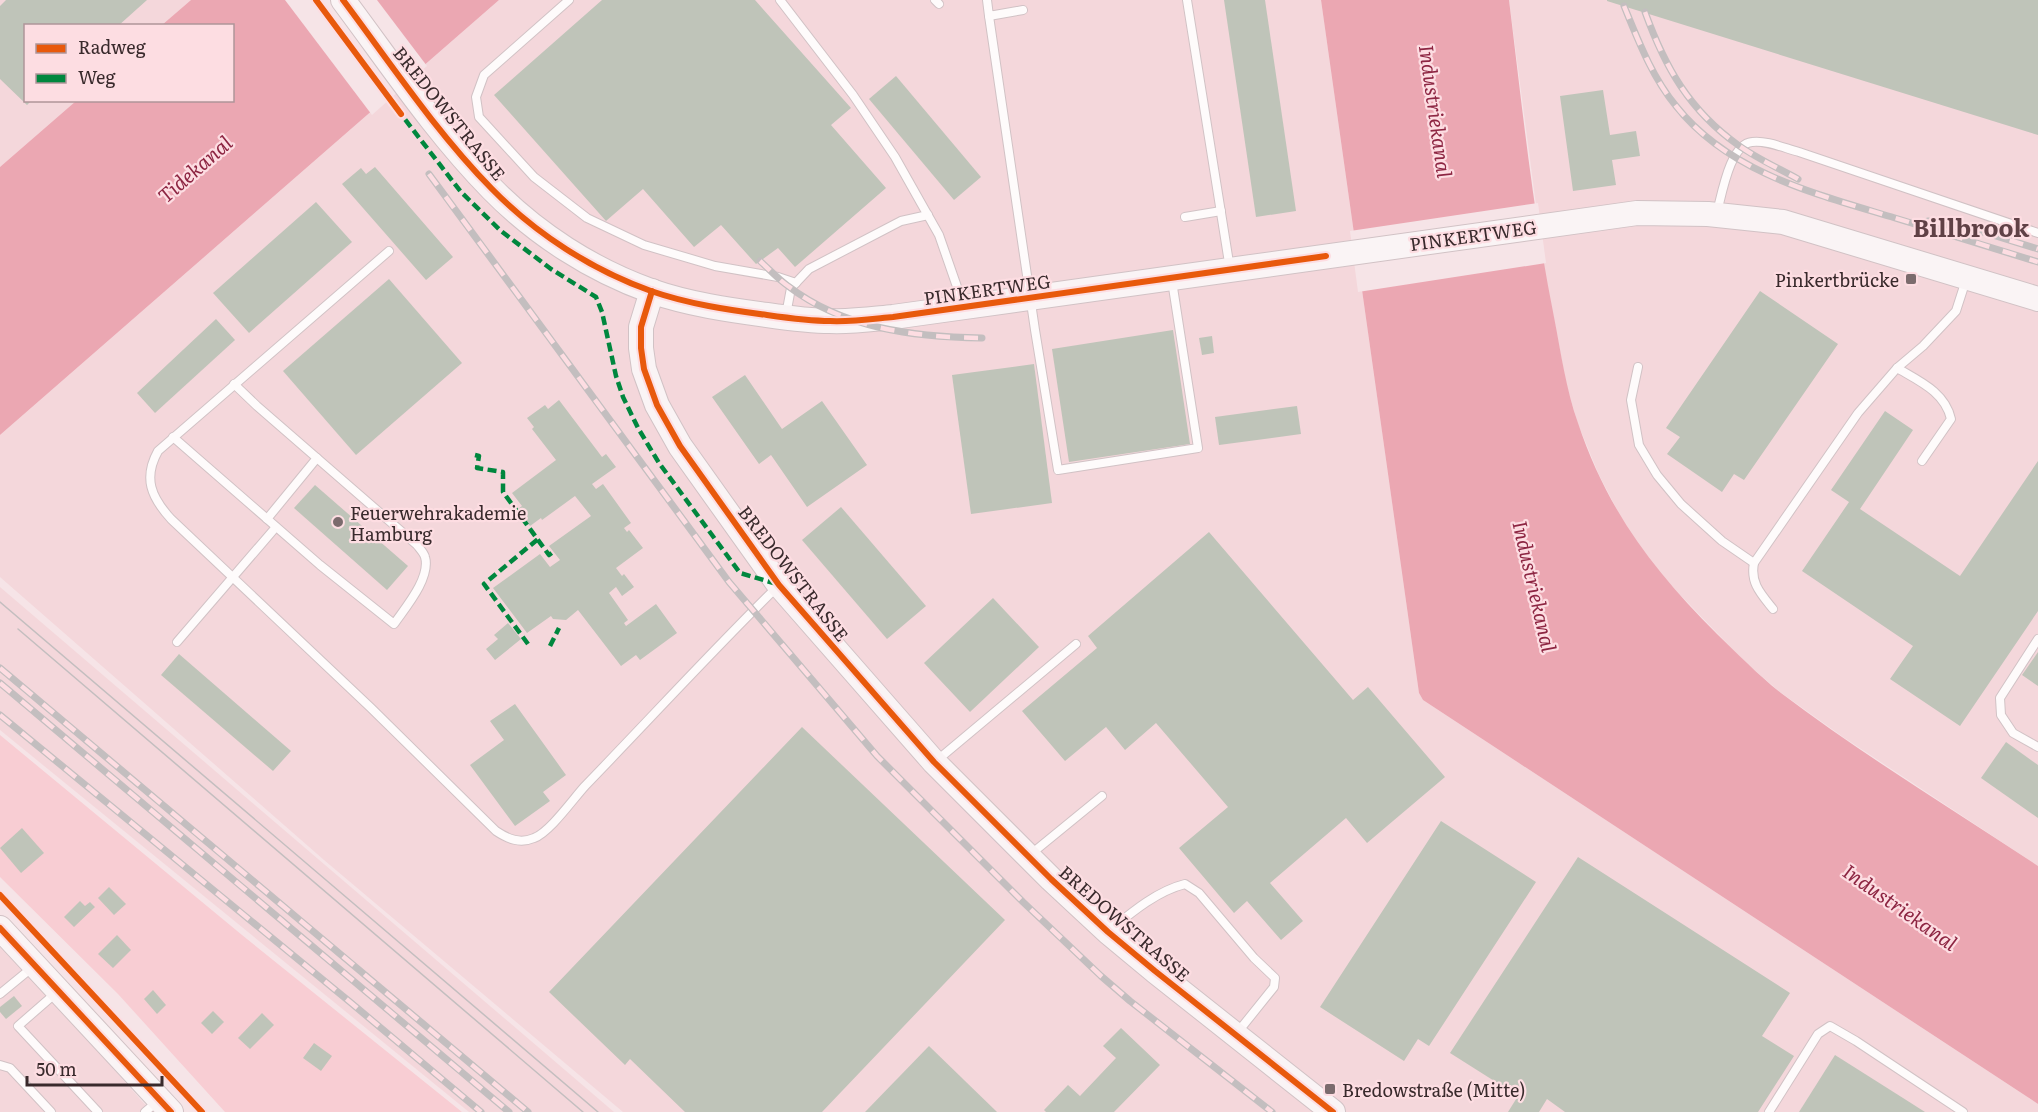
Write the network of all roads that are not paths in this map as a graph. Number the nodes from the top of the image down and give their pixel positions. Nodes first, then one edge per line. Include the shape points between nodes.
1 (343, 0) edge
2 (569, 0) edge
3 (780, 0) edge
4 (987, 0) edge
5 (1187, 0) edge
6 (1023, 10) dead end
7 (989, 16) junction
8 (1221, 211) junction
9 (928, 215) junction
10 (1716, 215) junction
11 (1185, 217) dead end
12 (2038, 233) edge
13 (389, 251) dead end
14 (1230, 270) junction
15 (1967, 277) junction
16 (1172, 278) junction
17 (796, 283) junction
18 (652, 291) junction
19 (1030, 298) junction
20 (2038, 299) edge
21 (964, 307) junction
22 (786, 318) junction
23 (1638, 367) dead end
24 (1897, 368) junction
25 (234, 384) junction
26 (173, 437) junction
27 (317, 458) junction
28 (1922, 461) dead end
29 (267, 519) junction
30 (276, 527) junction
31 (1754, 563) junction
32 (233, 578) junction
33 (780, 585) junction
34 (1773, 609) dead end
35 (2038, 639) edge
36 (177, 642) dead end
37 (1076, 644) dead end
38 (2038, 747) edge
39 (934, 762) junction
40 (1102, 796) dead end
41 (1028, 856) junction
42 (0, 928) edge
43 (1108, 932) junction
44 (34, 966) junction
45 (58, 991) junction
46 (0, 994) edge
47 (1235, 1036) junction
48 (0, 1065) edge
49 (158, 1108) edge
50 (51, 1112) edge
51 (98, 1112) edge
52 (1333, 1112) edge
53 (1769, 1112) edge
54 (1963, 1112) edge

1 - 18 street, BREDOWSTRASSE via 418,101 492,190 539,231 574,254
2 - 17 lane via 484,75 476,97 479,117 534,177 587,218 644,245
3 - 9 lane via 853,95
4 - 7 lane
5 - 8 lane
6 - 7 lane
7 - 19 lane
8 - 11 lane
8 - 14 lane
9 - 17 lane via 891,226 809,269
9 - 21 lane
10 - 12 lane via 1733,157 1750,142 1798,152
10 - 14 street, PINKERTWEG via 1637,213
10 - 15 street, PINKERTWEG via 1795,225
13 - 25 lane
14 - 16 street, PINKERTWEG
15 - 20 street, PINKERTWEG
15 - 24 lane via 1956,311
16 - 19 street, PINKERTWEG
16 - 19 lane via 1198,448 1058,470
17 - 22 lane via 787,300
18 - 22 street, PINKERTWEG via 706,305
18 - 33 street, BREDOWSTRASSE via 641,327 641,348 657,405 680,446
19 - 21 street, PINKERTWEG
21 - 22 street, PINKERTWEG via 853,321
23 - 31 lane via 1631,400 1639,445 1681,504 1722,541
24 - 28 lane via 1936,392 1948,406 1951,419
24 - 31 lane via 1858,413
25 - 26 lane
25 - 27 lane
26 - 29 lane
26 - 32 lane via 158,451 150,466 153,494 171,519
27 - 29 lane
27 - 30 lane via 417,545 425,556 426,570 419,587 394,624
29 - 30 lane
30 - 32 lane
31 - 34 lane via 1752,574 1758,591
32 - 33 lane via 496,831 515,840 543,833 723,640
32 - 36 lane
33 - 39 street, BREDOWSTRASSE
35 - 38 lane via 2000,698 2001,715 2013,733
37 - 39 lane
39 - 41 street, BREDOWSTRASSE
40 - 41 lane
41 - 43 street, BREDOWSTRASSE
42 - 44 street
43 - 47 street, BREDOWSTRASSE
43 - 47 lane via 1137,908 1176,886 1185,884 1199,892 1275,978 1274,987
44 - 45 street
44 - 46 lane
45 - 49 street
45 - 51 lane via 18,1026
47 - 52 street, BREDOWSTRASSE
48 - 50 lane via 10,1068
53 - 54 lane via 1818,1034 1830,1026

